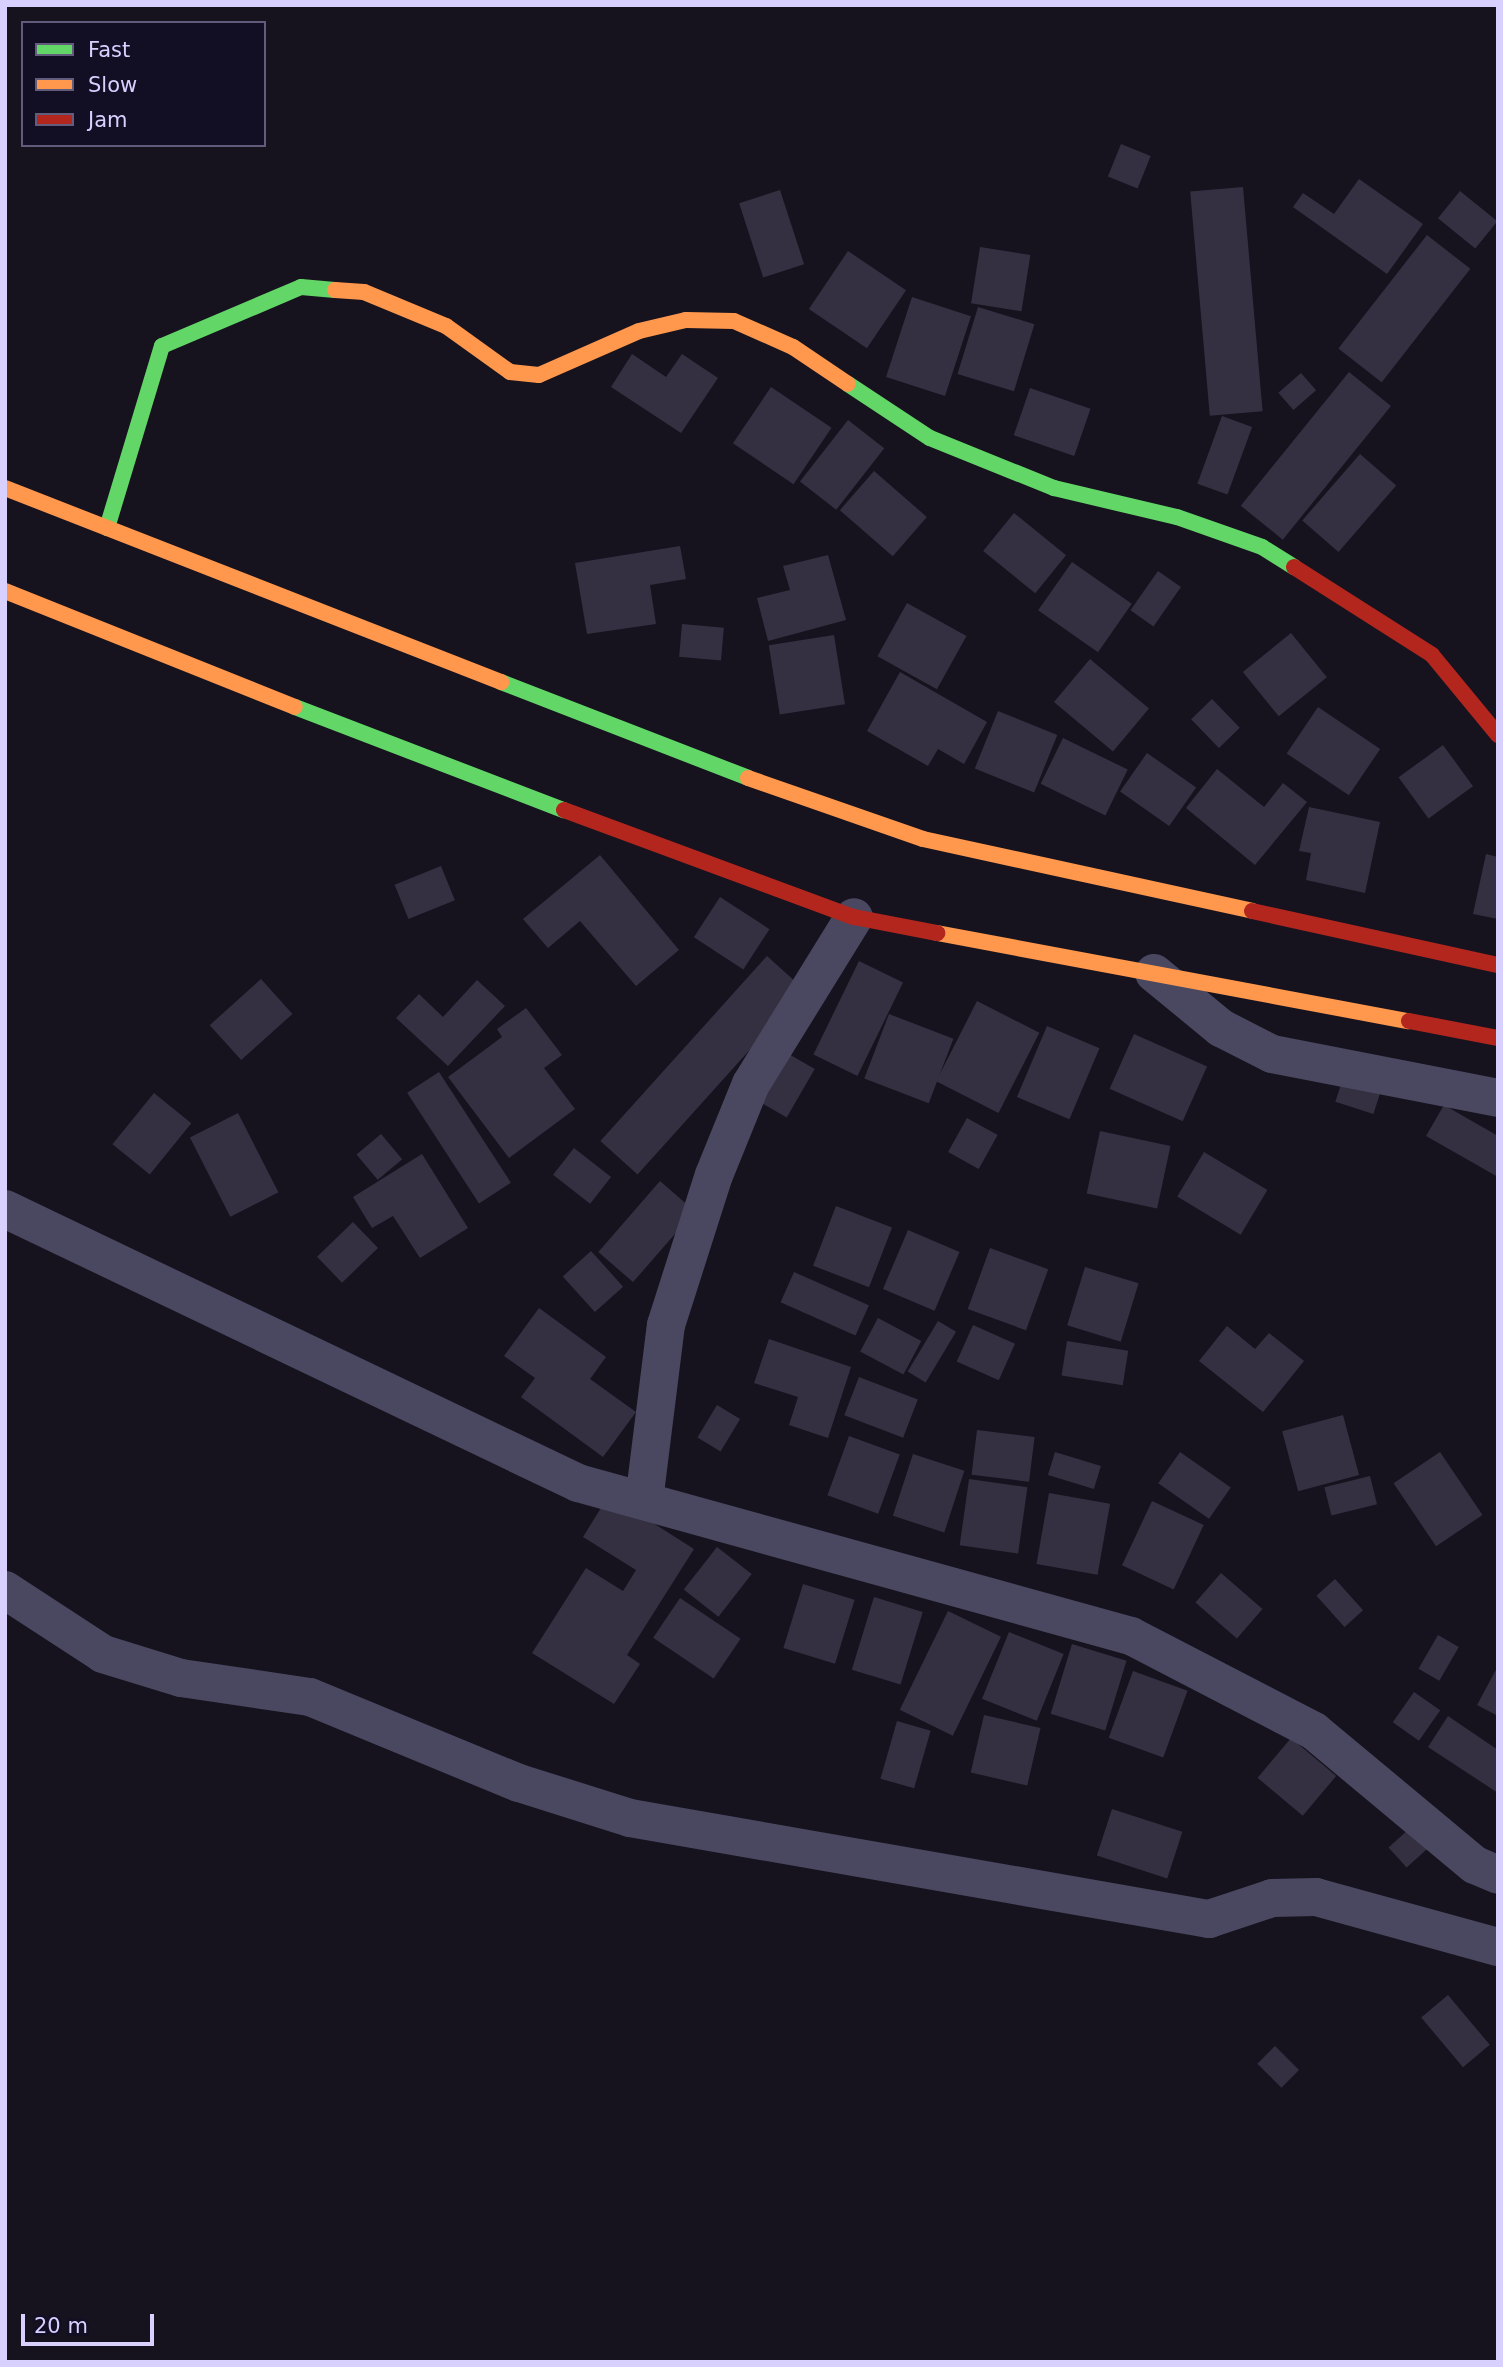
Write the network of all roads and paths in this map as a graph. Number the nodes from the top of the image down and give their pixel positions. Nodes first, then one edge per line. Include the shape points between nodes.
1 (5, 488) edge
2 (107, 528) junction
3 (5, 591) edge
4 (1498, 735) edge
5 (854, 917) junction
6 (1498, 965) edge
7 (1154, 973) junction
8 (1498, 1038) edge
9 (1498, 1098) edge
10 (5, 1209) edge
11 (644, 1501) junction
12 (5, 1590) edge
13 (1498, 1875) edge
14 (1498, 1947) edge

1 - 2 street
2 - 4 street via 162,346 301,287 364,292 446,327 510,372 539,375 639,331 686,320 734,321 793,347 930,438 1054,488 1177,517 1262,547 1432,655
2 - 6 street via 778,790 923,839
3 - 5 street via 440,765
5 - 7 street
5 - 11 street via 751,1084 714,1175 666,1325
7 - 8 street
7 - 9 street via 1221,1028 1272,1054
10 - 11 street via 578,1483
11 - 13 street via 1131,1636 1314,1731 1475,1865
12 - 14 street via 103,1654 181,1678 310,1697 519,1783 630,1818 1209,1919 1272,1898 1316,1898

